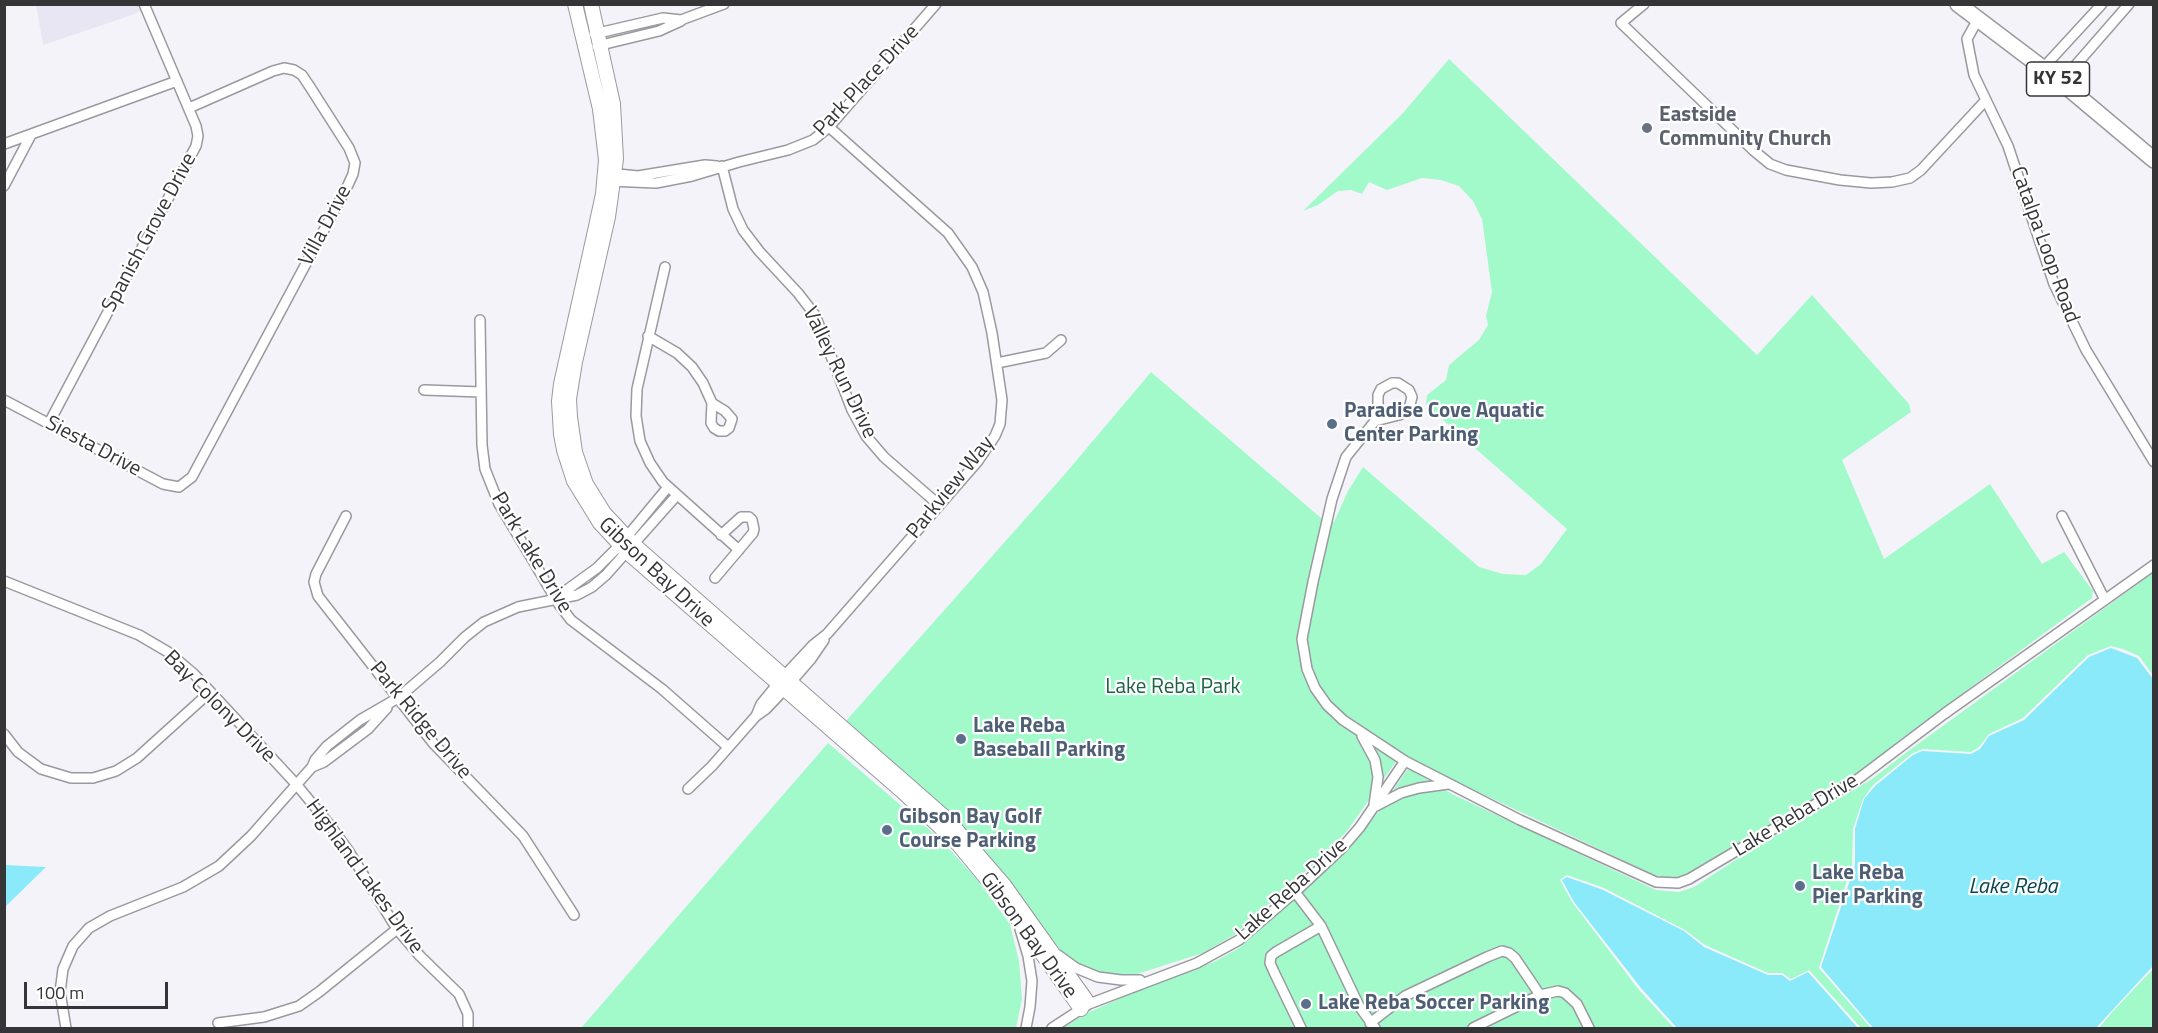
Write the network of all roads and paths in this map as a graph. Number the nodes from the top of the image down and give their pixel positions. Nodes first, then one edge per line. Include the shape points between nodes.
1 (144, 4) edge
2 (575, 4) edge
3 (591, 4) edge
4 (724, 4) edge
5 (936, 4) edge
6 (1644, 4) edge
7 (1958, 4) edge
8 (2102, 4) edge
9 (2129, 4) edge
10 (1978, 19) junction
11 (599, 39) junction
12 (584, 42) junction
13 (2043, 68) junction
14 (177, 81) junction
15 (2061, 82) junction
16 (1986, 100) junction
17 (189, 108) junction
18 (829, 127) junction
19 (32, 135) junction
20 (4, 144) edge
21 (2154, 160) edge
22 (722, 166) junction
23 (609, 177) junction
24 (4, 186) edge
25 (665, 267) dead end
26 (480, 320) dead end
27 (648, 336) junction
28 (1061, 340) dead end
29 (997, 363) junction
30 (424, 390) dead end
31 (482, 392) junction
32 (4, 400) edge
33 (712, 403) dead end
34 (1375, 421) junction
35 (49, 423) junction
36 (2154, 462) edge
37 (183, 486) joint
38 (668, 487) junction
39 (677, 495) junction
40 (939, 505) junction
41 (346, 516) dead end
42 (2062, 516) dead end
43 (722, 535) junction
44 (626, 544) junction
45 (739, 550) junction
46 (2154, 565) edge
47 (715, 578) dead end
48 (4, 581) edge
49 (555, 598) junction
50 (2105, 600) junction
51 (784, 683) junction
52 (210, 692) junction
53 (398, 698) junction
54 (1360, 732) junction
55 (4, 734) edge
56 (342, 734) junction
57 (349, 743) junction
58 (728, 747) junction
59 (1405, 761) junction
60 (312, 767) junction
61 (296, 784) junction
62 (1448, 784) junction
63 (688, 789) dead end
64 (1374, 807) junction
65 (961, 840) junction
66 (1295, 892) junction
67 (574, 915) dead end
68 (1016, 918) junction
69 (1321, 926) junction
70 (397, 929) junction
71 (1052, 950) junction
72 (1149, 980) junction
73 (1540, 995) junction
74 (1085, 1006) junction
75 (218, 1023) dead end
76 (1373, 1026) edge
77 (1485, 1026) edge
78 (66, 1029) edge
79 (468, 1029) edge
80 (1026, 1029) edge
81 (1052, 1029) edge
82 (1301, 1029) edge
83 (1473, 1029) edge
84 (1589, 1029) edge

1 - 14 street, Spanish Grove Drive
2 - 12 street, Gibson Bay Drive
3 - 11 street, Gibson Bay Drive
4 - 11 street via 659,31
5 - 18 street, Park Place Drive
6 - 16 street via 1621,24 1753,150 1770,164 1786,170 1871,183 1910,178
7 - 10 main road, KY 52
8 - 13 street
9 - 15 street
10 - 13 main road, KY 52
10 - 16 street, Catalpa Loop Road via 1967,39 1968,53
11 - 12 street
11 - 23 street, Gibson Bay Drive via 613,104 616,141
12 - 23 street, Gibson Bay Drive via 603,126
13 - 15 main road, KY 52
14 - 17 street, Spanish Grove Drive
14 - 19 street
15 - 21 main road, KY 52
16 - 36 street, Catalpa Loop Road via 2008,146 2067,314
17 - 35 street, Spanish Grove Drive via 198,136 196,146
17 - 37 street, Villa Drive via 273,71 294,69 310,87 355,164 322,235 199,465
18 - 22 street, Park Place Drive via 801,146
18 - 29 street, Parkview Way via 937,223 965,255 987,305
19 - 20 street
19 - 24 street
22 - 23 street, Park Place Drive via 656,183
22 - 40 street, Valley Run Drive via 737,219 814,315 866,436
23 - 44 street, Gibson Bay Drive via 564,366 559,418 574,481 600,523
25 - 27 street
26 - 31 street, Park Lake Drive
27 - 33 street via 692,367
27 - 38 street via 637,389 637,429 650,463
28 - 29 street via 1046,353
29 - 40 street, Parkview Way via 1002,412 995,436
30 - 31 street
31 - 49 street, Park Lake Drive via 482,451 488,481
32 - 35 street, Siesta Drive
34 - 34 street via 1380,389 1392,383 1404,386 1412,397 1409,409 1399,416
34 - 54 street, Lake Reba Drive via 1346,456 1337,480 1302,639 1315,688 1335,713
35 - 37 street, Siesta Drive via 163,483
38 - 39 street
38 - 44 street
39 - 43 street
39 - 44 street
40 - 51 street, Parkview Way via 827,634 811,659
41 - 53 street, Park Ridge Drive via 316,574 315,589
42 - 50 street
43 - 45 street
43 - 45 street via 737,519 749,517 754,529
44 - 49 street, Highland Lakes Drive
44 - 51 street, Gibson Bay Drive
45 - 47 street
46 - 50 street, Lake Reba Drive
48 - 52 street, Bay Colony Drive via 139,635 175,657
49 - 53 street, Highland Lakes Drive via 518,607 484,622
49 - 58 street, Park Lake Drive via 578,626 662,688
50 - 62 street, Lake Reba Drive via 1858,779 1678,883 1647,879
51 - 58 street, Parkview Way via 761,704 756,716
51 - 65 street, Gibson Bay Drive
52 - 55 street via 137,758 116,771 93,777 71,778 41,769 25,758
52 - 61 street, Bay Colony Drive
53 - 56 street, Highland Lakes Drive
53 - 57 street, Highland Lakes Drive
53 - 67 street, Park Ridge Drive via 438,748 524,836
54 - 59 street, Lake Reba Drive
54 - 64 street via 1375,760 1378,777
56 - 57 street
56 - 60 street, Highland Lakes Drive via 320,753
57 - 60 street, Highland Lakes Drive
58 - 63 street, Parkview Way
59 - 62 street, Lake Reba Drive
59 - 64 street, Lake Reba Drive
60 - 61 street, Highland Lakes Drive
61 - 70 street, Highland Lakes Drive via 348,850
61 - 78 street, Highland Lakes Drive via 252,836 213,870 183,887 99,921 80,936 67,957 60,980
62 - 64 street via 1401,793
64 - 66 street, Lake Reba Drive via 1342,848
65 - 68 street, Gibson Bay Drive
65 - 71 street, Gibson Bay Drive via 1004,885
66 - 69 street
66 - 72 street, Lake Reba Drive via 1226,949
68 - 74 street, Gibson Bay Drive
68 - 80 street via 1032,981
69 - 76 street via 1359,1006
69 - 82 street via 1271,956 1270,963
70 - 75 street via 299,1006 264,1017
70 - 79 street, Highland Lakes Drive via 459,994 468,1014
71 - 72 street via 1076,968 1098,977
71 - 74 street, Gibson Bay Drive
72 - 74 street, Lake Reba Drive
73 - 76 street via 1515,958 1502,951 1405,996
73 - 77 street
73 - 84 street via 1565,993 1577,1004
74 - 81 street, Lake Reba Drive
77 - 83 street

